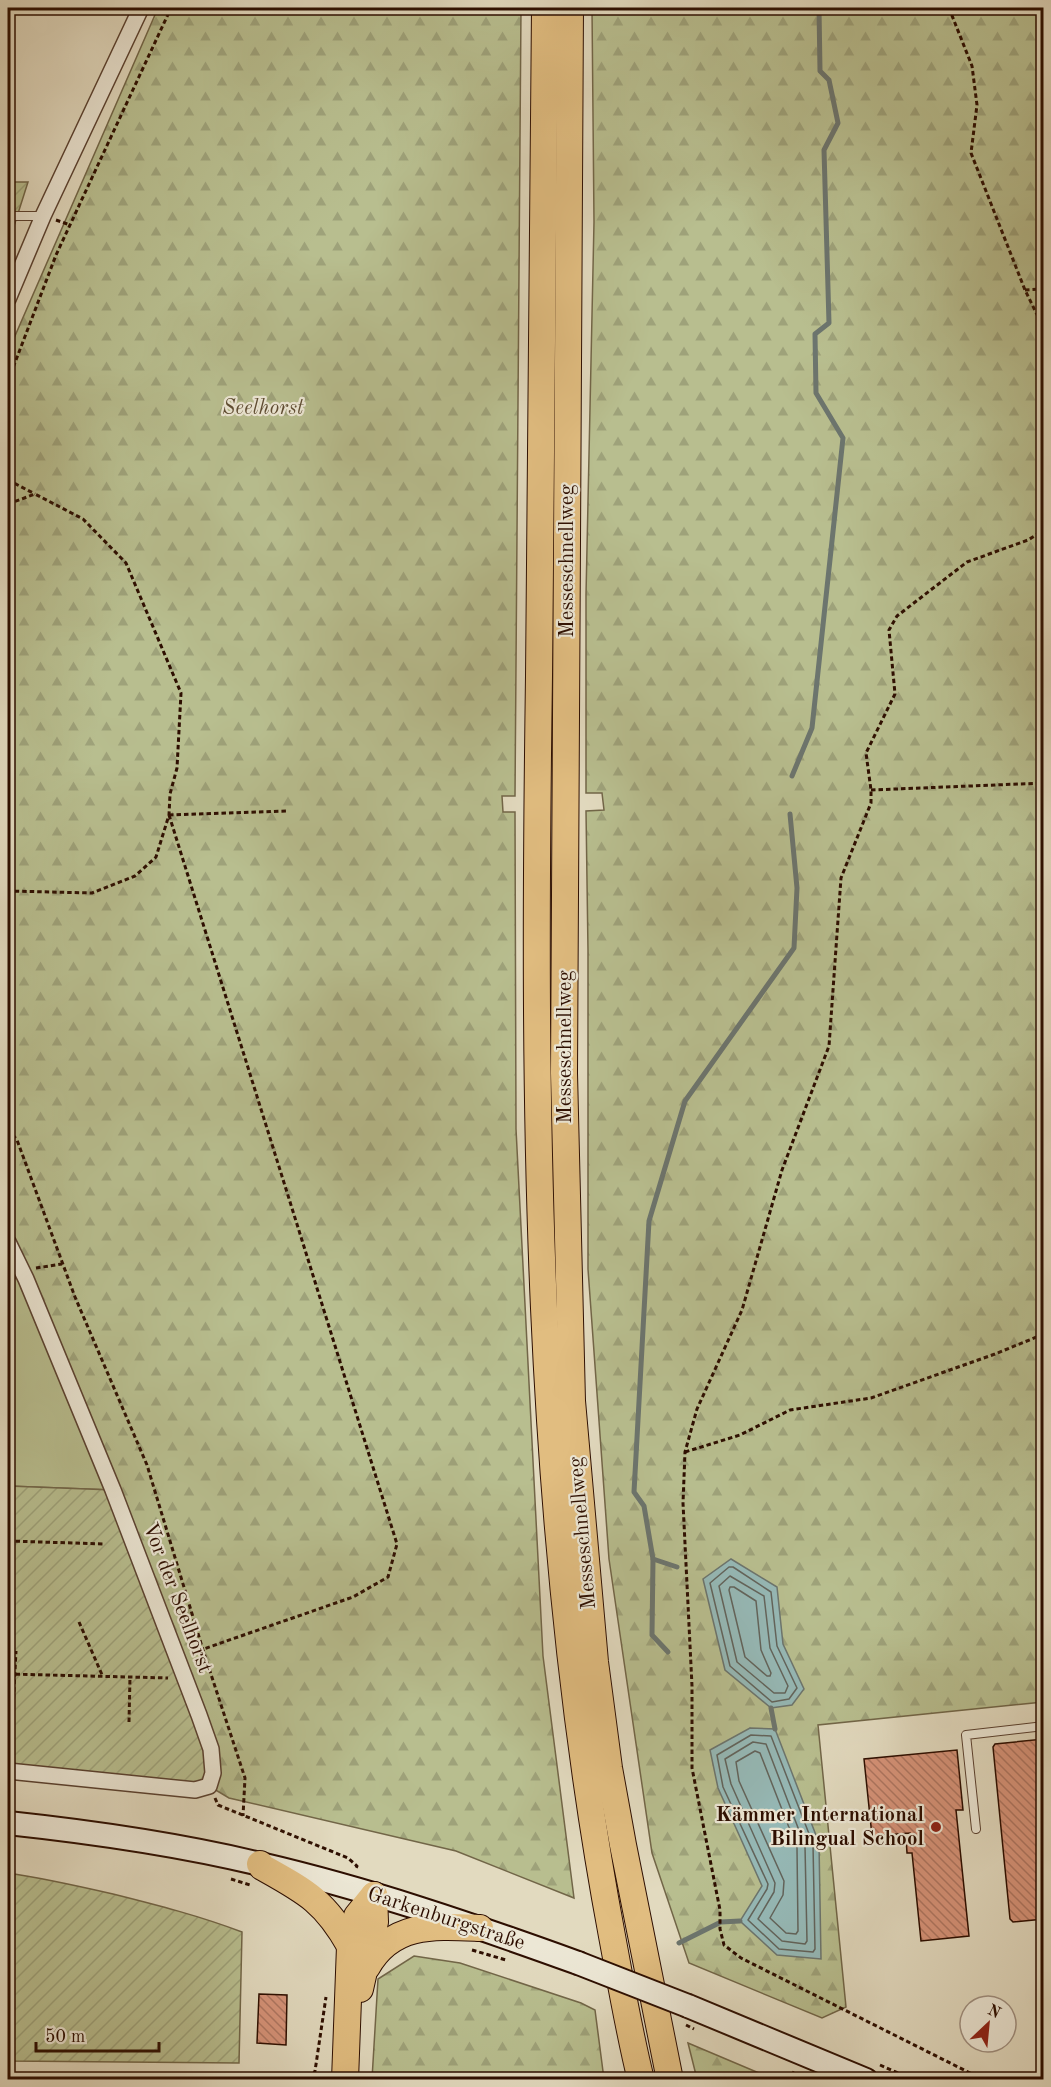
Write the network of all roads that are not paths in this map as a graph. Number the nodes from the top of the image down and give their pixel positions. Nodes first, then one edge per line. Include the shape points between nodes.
1 (141, 8) edge
2 (545, 8) edge
3 (570, 8) edge
4 (8, 216) edge
5 (43, 216) junction
6 (8, 299) edge
7 (8, 1242) edge
8 (1044, 1726) edge
9 (8, 1771) edge
10 (8, 1822) edge
11 (976, 1829) dead end
12 (257, 1875) junction
13 (374, 1895) junction
14 (472, 1938) junction
15 (350, 1946) junction
16 (362, 1977) junction
17 (634, 2054) junction
18 (345, 2079) edge
19 (353, 2079) edge
20 (632, 2079) edge
21 (641, 2079) edge
22 (669, 2079) edge
23 (866, 2079) edge

1 - 5 street
2 - 17 highway, Messeschnellweg via 537,845 547,1400 560,1562 583,1764
3 - 22 highway, Messeschnellweg via 564,1073 572,1401 595,1662 609,1768
4 - 5 lane
5 - 6 street
7 - 9 street, Vor der Seelhorst via 114,1490 210,1749 213,1773 209,1786 195,1790
8 - 11 lane via 966,1735
10 - 12 main road, Garkenburgstraße via 172,1845
12 - 13 main road, Garkenburgstraße
12 - 15 highway via 262,1867 306,1891 329,1913
13 - 14 main road, Garkenburgstraße
13 - 15 highway via 357,1916
13 - 16 highway via 375,1922
14 - 16 highway via 443,1927 411,1930 394,1937 378,1951
14 - 23 main road, Garkenburgstraße, bridge via 578,1963
15 - 18 highway
16 - 19 highway
17 - 20 highway
17 - 21 highway, Messeschnellweg

